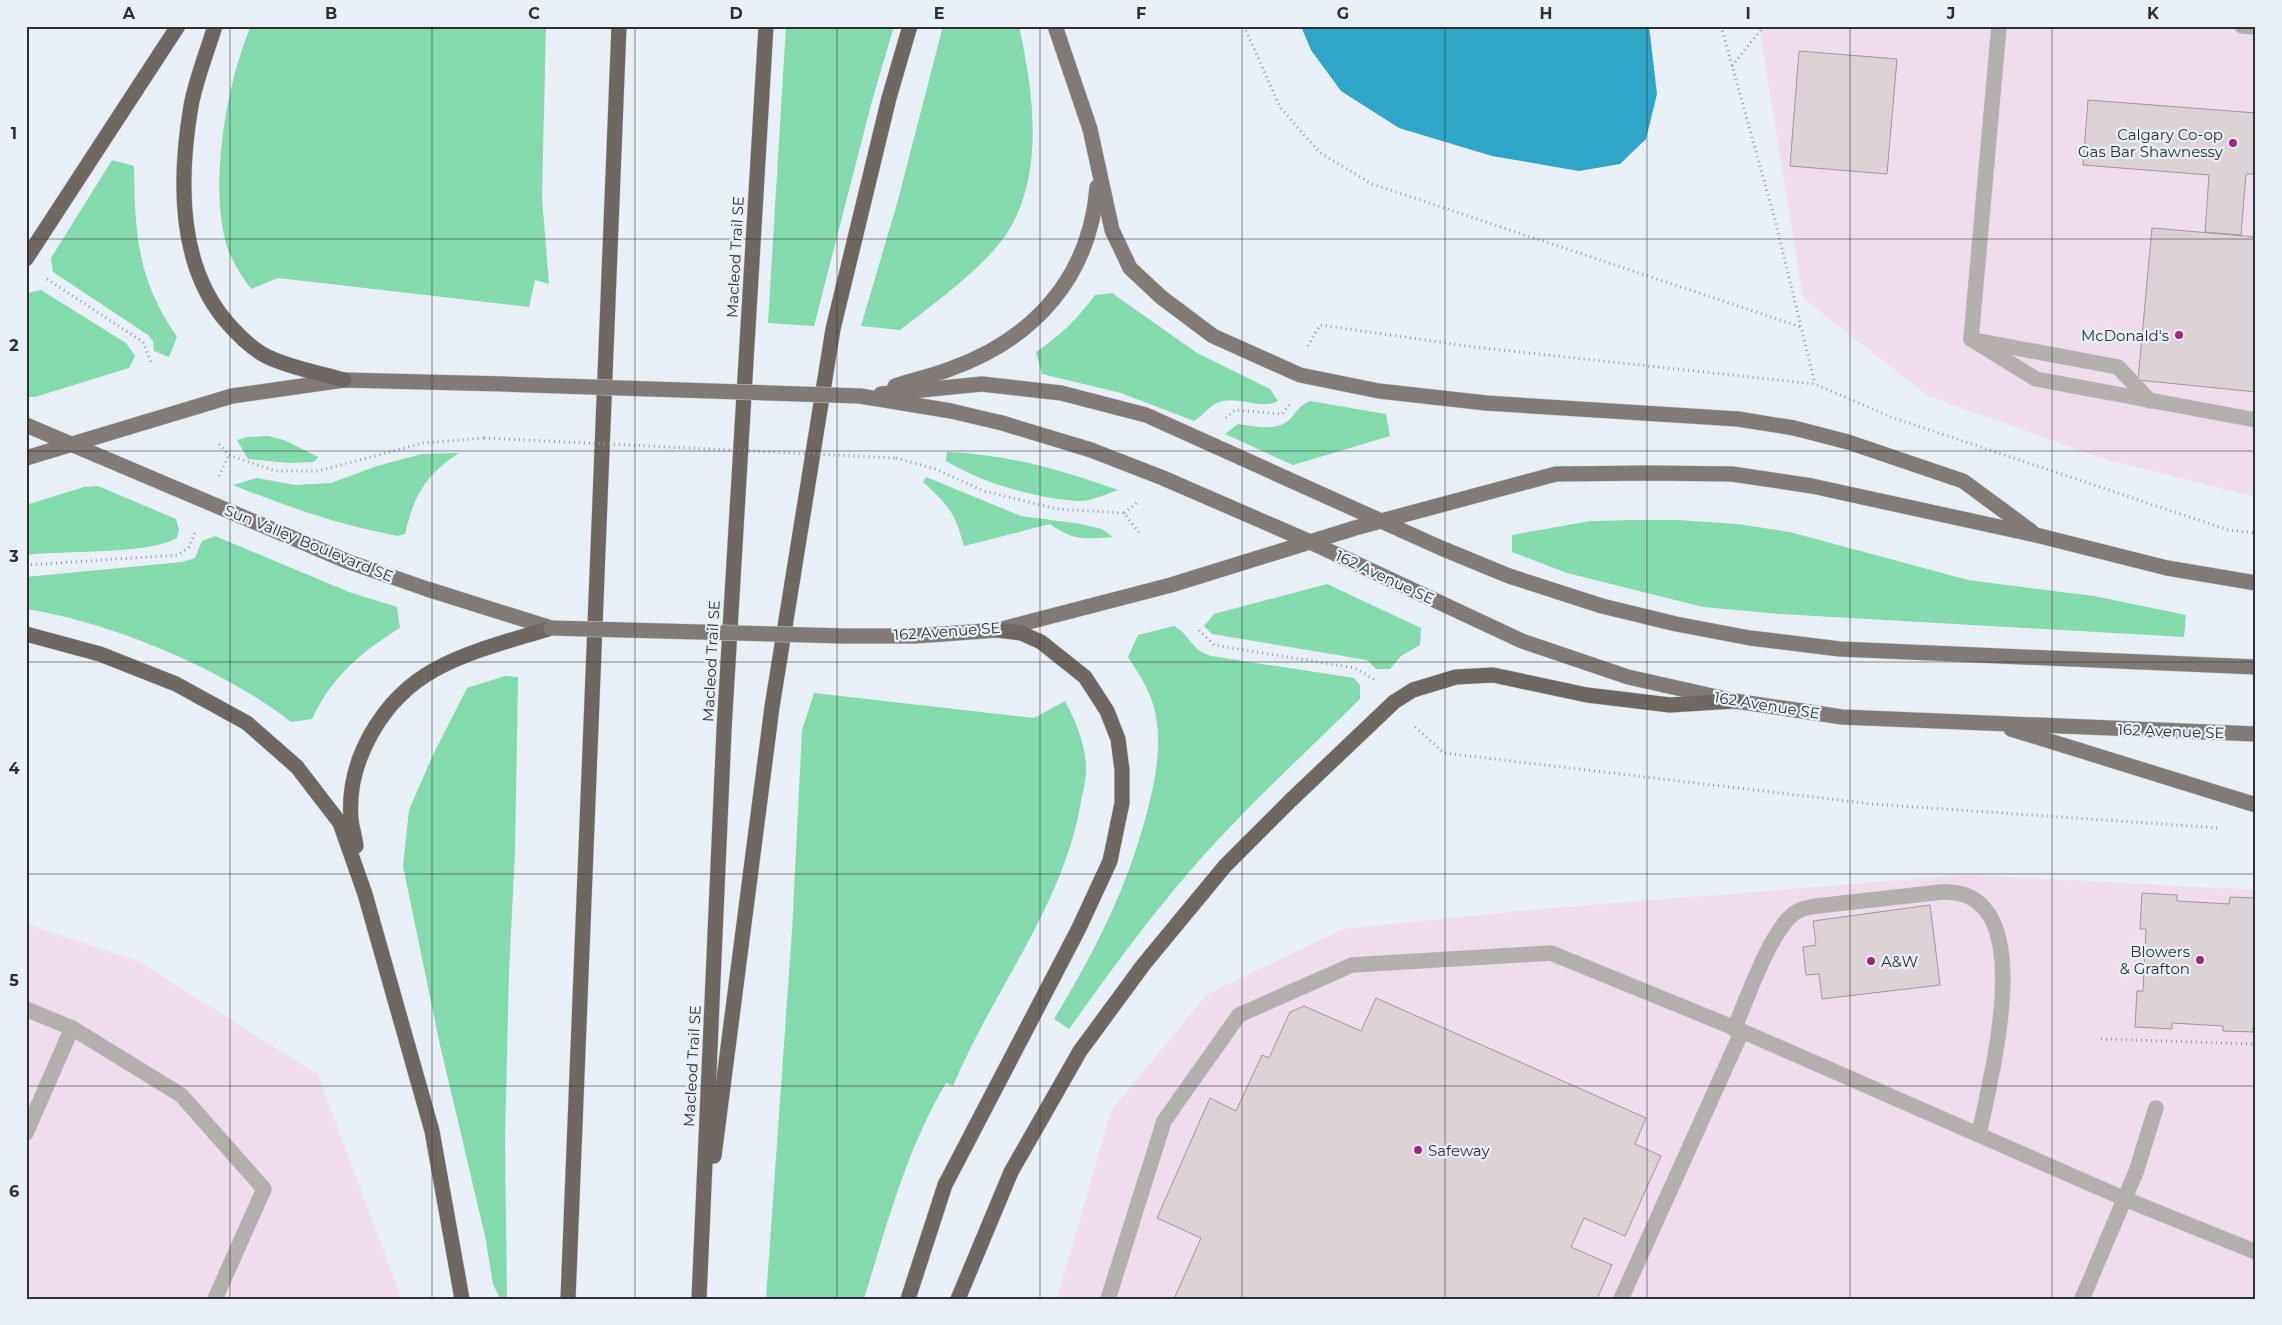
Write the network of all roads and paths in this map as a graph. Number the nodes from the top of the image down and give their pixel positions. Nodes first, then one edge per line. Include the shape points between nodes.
1 (178, 26) edge
2 (216, 26) edge
3 (619, 26) edge
4 (766, 26) edge
5 (910, 26) edge
6 (1055, 26) edge
7 (1244, 26) edge
8 (1720, 26) edge
9 (1764, 26) edge
10 (1999, 26) edge
11 (2242, 26) edge
12 (2256, 28) edge
13 (1732, 67) junction
14 (1098, 172) junction
15 (26, 259) edge
16 (46, 278) dead end
17 (1801, 327) junction
18 (1971, 339) junction
19 (152, 365) dead end
20 (344, 380) junction
21 (1815, 384) dead end
22 (860, 396) junction
23 (1292, 401) dead end
24 (2150, 401) junction
25 (1224, 420) dead end
26 (2256, 420) edge
27 (26, 425) edge
28 (219, 444) dead end
29 (72, 446) junction
30 (229, 455) junction
31 (26, 458) edge
32 (218, 478) dead end
33 (1143, 498) dead end
34 (1124, 513) junction
35 (1380, 520) junction
36 (198, 525) dead end
37 (1140, 534) dead end
38 (2036, 535) junction
39 (1308, 541) junction
40 (26, 565) edge
41 (2256, 583) edge
42 (551, 628) junction
43 (998, 630) junction
44 (1198, 630) dead end
45 (26, 634) edge
46 (843, 636) joint
47 (2256, 667) edge
48 (1375, 680) dead end
49 (1735, 701) junction
50 (1991, 723) junction
51 (1415, 727) dead end
52 (2256, 734) edge
53 (2256, 805) edge
54 (2226, 828) dead end
55 (365, 894) junction
56 (26, 1009) edge
57 (72, 1028) junction
58 (1738, 1030) junction
59 (2101, 1039) dead end
60 (2256, 1044) edge
61 (2156, 1108) dead end
62 (26, 1134) edge
63 (1979, 1135) junction
64 (2125, 1199) junction
65 (2256, 1252) edge
66 (701, 1262) junction
67 (215, 1299) edge
68 (462, 1299) edge
69 (568, 1299) edge
70 (699, 1299) edge
71 (908, 1299) edge
72 (958, 1299) edge
73 (1108, 1299) edge
74 (1621, 1299) edge
75 (2082, 1299) edge

1 - 15 highway
2 - 20 highway via 191,104 185,159 183,192 189,238 200,281 220,314 241,338 268,357
3 - 69 highway
4 - 66 highway, Macleod Trail SE via 724,730
5 - 66 highway via 889,98 833,329 817,421 770,717
6 - 14 main road via 1090,129
7 - 17 path via 1280,107 1319,152 1372,184
8 - 13 path
9 - 13 path
10 - 18 lane
11 - 12 lane
13 - 17 path
14 - 22 main road via 1095,214 1082,256 1063,290 1035,320 1001,345 951,369
14 - 38 main road via 1112,230 1130,268 1160,298 1213,336 1300,375 1379,391 1486,403 1738,419 1794,428 1848,442 1963,481
16 - 19 path via 143,342
17 - 21 path
18 - 24 lane via 2036,379
18 - 24 lane via 2118,367
20 - 22 main road, bridge
20 - 29 main road via 232,396 140,422
22 - 35 main road via 982,384 1061,393 1146,415
22 - 39 main road, 162 Avenue SE via 951,411 1051,437 1163,478
23 - 25 path via 1282,414 1234,410
24 - 26 lane
27 - 29 main road, Sun Valley Boulevard SE
28 - 30 path
29 - 31 main road
29 - 42 main road, Sun Valley Boulevard SE via 349,562
30 - 32 path
30 - 34 path, bridge via 275,471 318,471 423,443 484,438 896,458 935,469 984,491 1057,509
33 - 34 path
34 - 37 path
35 - 38 main road, 162 Avenue SE via 1556,474 1732,474 1812,486
35 - 39 main road, 162 Avenue SE
35 - 47 main road via 1509,576 1602,606 1750,638 1840,649
36 - 40 path via 189,547 178,555
38 - 41 main road, 162 Avenue SE via 2167,568
39 - 43 main road, 162 Avenue SE via 1171,585
39 - 49 main road, 162 Avenue SE via 1522,641 1628,677
42 - 46 main road, Sun Valley Boulevard SE, bridge
42 - 55 highway via 436,669 414,684 372,729 354,778 351,819
43 - 46 main road, 162 Avenue SE via 915,636
43 - 71 highway via 1021,633 1040,642 1085,677 1107,711 1118,739 1122,803 1110,861 1079,928 945,1185
44 - 48 path via 1214,645 1355,668
45 - 55 highway via 100,654 176,684 247,723 298,767 340,823
49 - 50 main road, 162 Avenue SE via 1842,717
49 - 72 highway via 1661,704 1586,695 1493,675 1456,677 1413,690 1394,702 1225,866 1144,964 1080,1051 1012,1172
50 - 52 main road, 162 Avenue SE
50 - 53 main road
51 - 54 path via 1444,753 1872,804
55 - 68 highway via 432,1131
56 - 57 lane
57 - 62 lane
57 - 67 lane via 181,1095 264,1189
58 - 63 lane
58 - 63 lane via 1772,945 1786,922 1799,911 1817,906 1952,891 1968,896 1992,918 2000,938 2003,959 2001,1015
58 - 73 lane via 1552,952 1352,965 1239,1015 1164,1121
58 - 74 lane
59 - 60 path
61 - 64 lane
63 - 64 lane
64 - 65 lane
64 - 75 lane
66 - 70 highway, Macleod Trail SE

